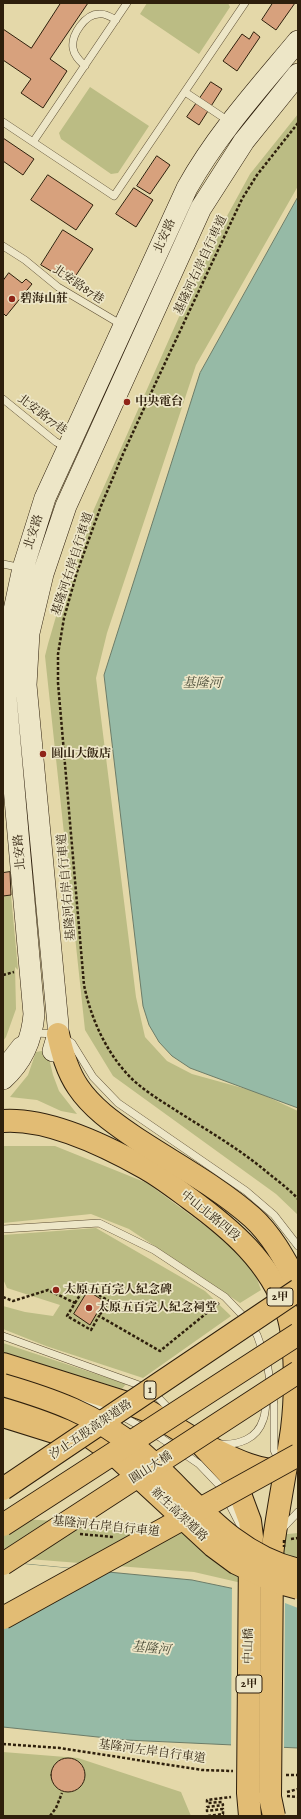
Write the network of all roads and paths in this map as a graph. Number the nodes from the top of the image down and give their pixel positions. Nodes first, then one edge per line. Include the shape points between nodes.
1 (127, 3) edge
2 (245, 3) edge
3 (116, 20) junction
4 (298, 41) edge
5 (85, 66) junction
6 (298, 74) edge
7 (185, 92) junction
8 (3, 122) edge
9 (231, 123) junction
10 (298, 123) edge
11 (33, 142) junction
12 (3, 246) edge
13 (134, 331) junction
14 (3, 399) edge
15 (67, 447) junction
16 (3, 564) edge
17 (33, 571) junction
18 (14, 651) edge
19 (18, 971) dead end
20 (3, 975) edge
21 (32, 1033) junction
22 (58, 1034) junction
23 (3, 1060) edge
24 (3, 1079) edge
25 (3, 1120) edge
26 (155, 1174) junction
27 (293, 1194) junction
28 (298, 1194) edge
29 (298, 1199) edge
30 (3, 1229) edge
31 (298, 1246) edge
32 (298, 1284) edge
33 (298, 1290) edge
34 (3, 1297) edge
35 (225, 1297) junction
36 (75, 1303) junction
37 (99, 1316) junction
38 (298, 1334) edge
39 (3, 1336) edge
40 (3, 1364) edge
41 (298, 1372) edge
42 (3, 1380) edge
43 (3, 1385) edge
44 (270, 1386) junction
45 (3, 1400) edge
46 (3, 1416) edge
47 (199, 1442) junction
48 (119, 1459) junction
49 (291, 1463) edge
50 (3, 1489) edge
51 (298, 1512) edge
52 (3, 1525) edge
53 (77, 1534) dead end
54 (116, 1537) dead end
55 (273, 1546) junction
56 (250, 1549) junction
57 (3, 1564) edge
58 (298, 1570) edge
59 (298, 1588) edge
60 (3, 1618) edge
61 (3, 1744) edge
62 (241, 1772) dead end
63 (279, 1774) dead end
64 (298, 1775) edge
65 (298, 1789) edge
66 (62, 1793) dead end
67 (233, 1797) dead end
68 (298, 1797) edge
69 (50, 1816) edge
70 (208, 1816) edge
71 (250, 1816) edge
72 (274, 1816) edge

1 - 3 lane
2 - 7 lane
3 - 5 lane
3 - 5 lane via 98,14 89,16 80,27 73,48 76,57
4 - 9 main road, 北安路
5 - 11 lane
6 - 13 main road, 北安路 via 244,141 201,208
7 - 9 lane
7 - 11 lane via 114,196
8 - 11 lane
9 - 13 main road, 北安路 via 202,161 187,188
10 - 27 path, 基隆河右岸自行車道 via 257,175 242,199 123,454 77,572 64,618 58,654 84,985 88,1004 100,1034 113,1057 131,1078 152,1095 234,1147
12 - 13 lane, 北安路87巷 via 58,287 112,321
13 - 15 main road, 北安路
13 - 17 main road, 北安路 via 66,506
14 - 15 lane, 北安路77巷 via 56,442
15 - 17 main road, 北安路 via 45,498
16 - 17 lane
17 - 18 main road, 北安路 via 10,629
18 - 21 main road, 北安路 via 6,697 34,1014
18 - 22 main road, 北安路 via 26,685
19 - 20 path
21 - 22 lane
21 - 23 lane via 17,1042
21 - 24 main road, 北安路 via 20,1060
22 - 26 main road, 北安路 via 53,1050 59,1074 66,1086 89,1113 148,1160
22 - 31 lane via 72,1043 93,1077 118,1103 246,1191 274,1215
22 - 32 main road via 69,1071 78,1088 96,1108 114,1124 227,1197 252,1218 274,1242
25 - 26 main road, 中山北路四段 / 2甲 via 30,1122 72,1134
26 - 49 main road, 中山北路四段 / 2甲 via 234,1232 260,1262 274,1284 287,1312 292,1342 294,1381
27 - 28 path
27 - 29 path, 基隆河右岸自行車道
30 - 35 lane via 99,1223 154,1250
33 - 50 main road, 汐止五股高架道路 / 1, bridge
34 - 36 path via 13,1300 48,1290
35 - 37 path via 160,1351
35 - 44 lane via 257,1335
36 - 37 path via 67,1316 91,1330
36 - 37 path via 84,1287 109,1301
38 - 52 main road, bridge
39 - 47 lane via 150,1389
40 - 47 main road, 2甲 via 96,1392 142,1409
41 - 57 main road, 圓山大橋, bridge
42 - 56 lane via 111,1410 161,1438 199,1464 220,1486
43 - 58 main road, 新生高架道路, bridge via 64,1404 117,1433 226,1534 272,1562
44 - 47 lane via 264,1419 257,1432 244,1441 230,1444
44 - 49 lane via 274,1404 274,1450
45 - 48 main road, 新生高架道路, bridge via 65,1422 91,1437
46 - 48 main road, bridge via 80,1441
47 - 49 main road via 251,1466 267,1470
47 - 56 main road, 2甲 via 237,1486 250,1521
48 - 59 main road, 新生高架道路, bridge via 213,1546 236,1563 276,1582
49 - 55 main road, 中山北路四段 / 2甲
49 - 60 main road, bridge
51 - 55 lane
53 - 54 path, 基隆河右岸自行車道
55 - 72 main road, 中山橋 / 2甲, bridge via 270,1797
56 - 71 main road, 中山橋 / 2甲, bridge
61 - 62 path, 基隆河左岸自行車道 via 60,1748 202,1770
63 - 64 path
65 - 68 path via 286,1792 286,1796
66 - 69 path
67 - 70 path via 207,1800 207,1803 222,1802 223,1805 207,1807 207,1811 223,1809 223,1814

